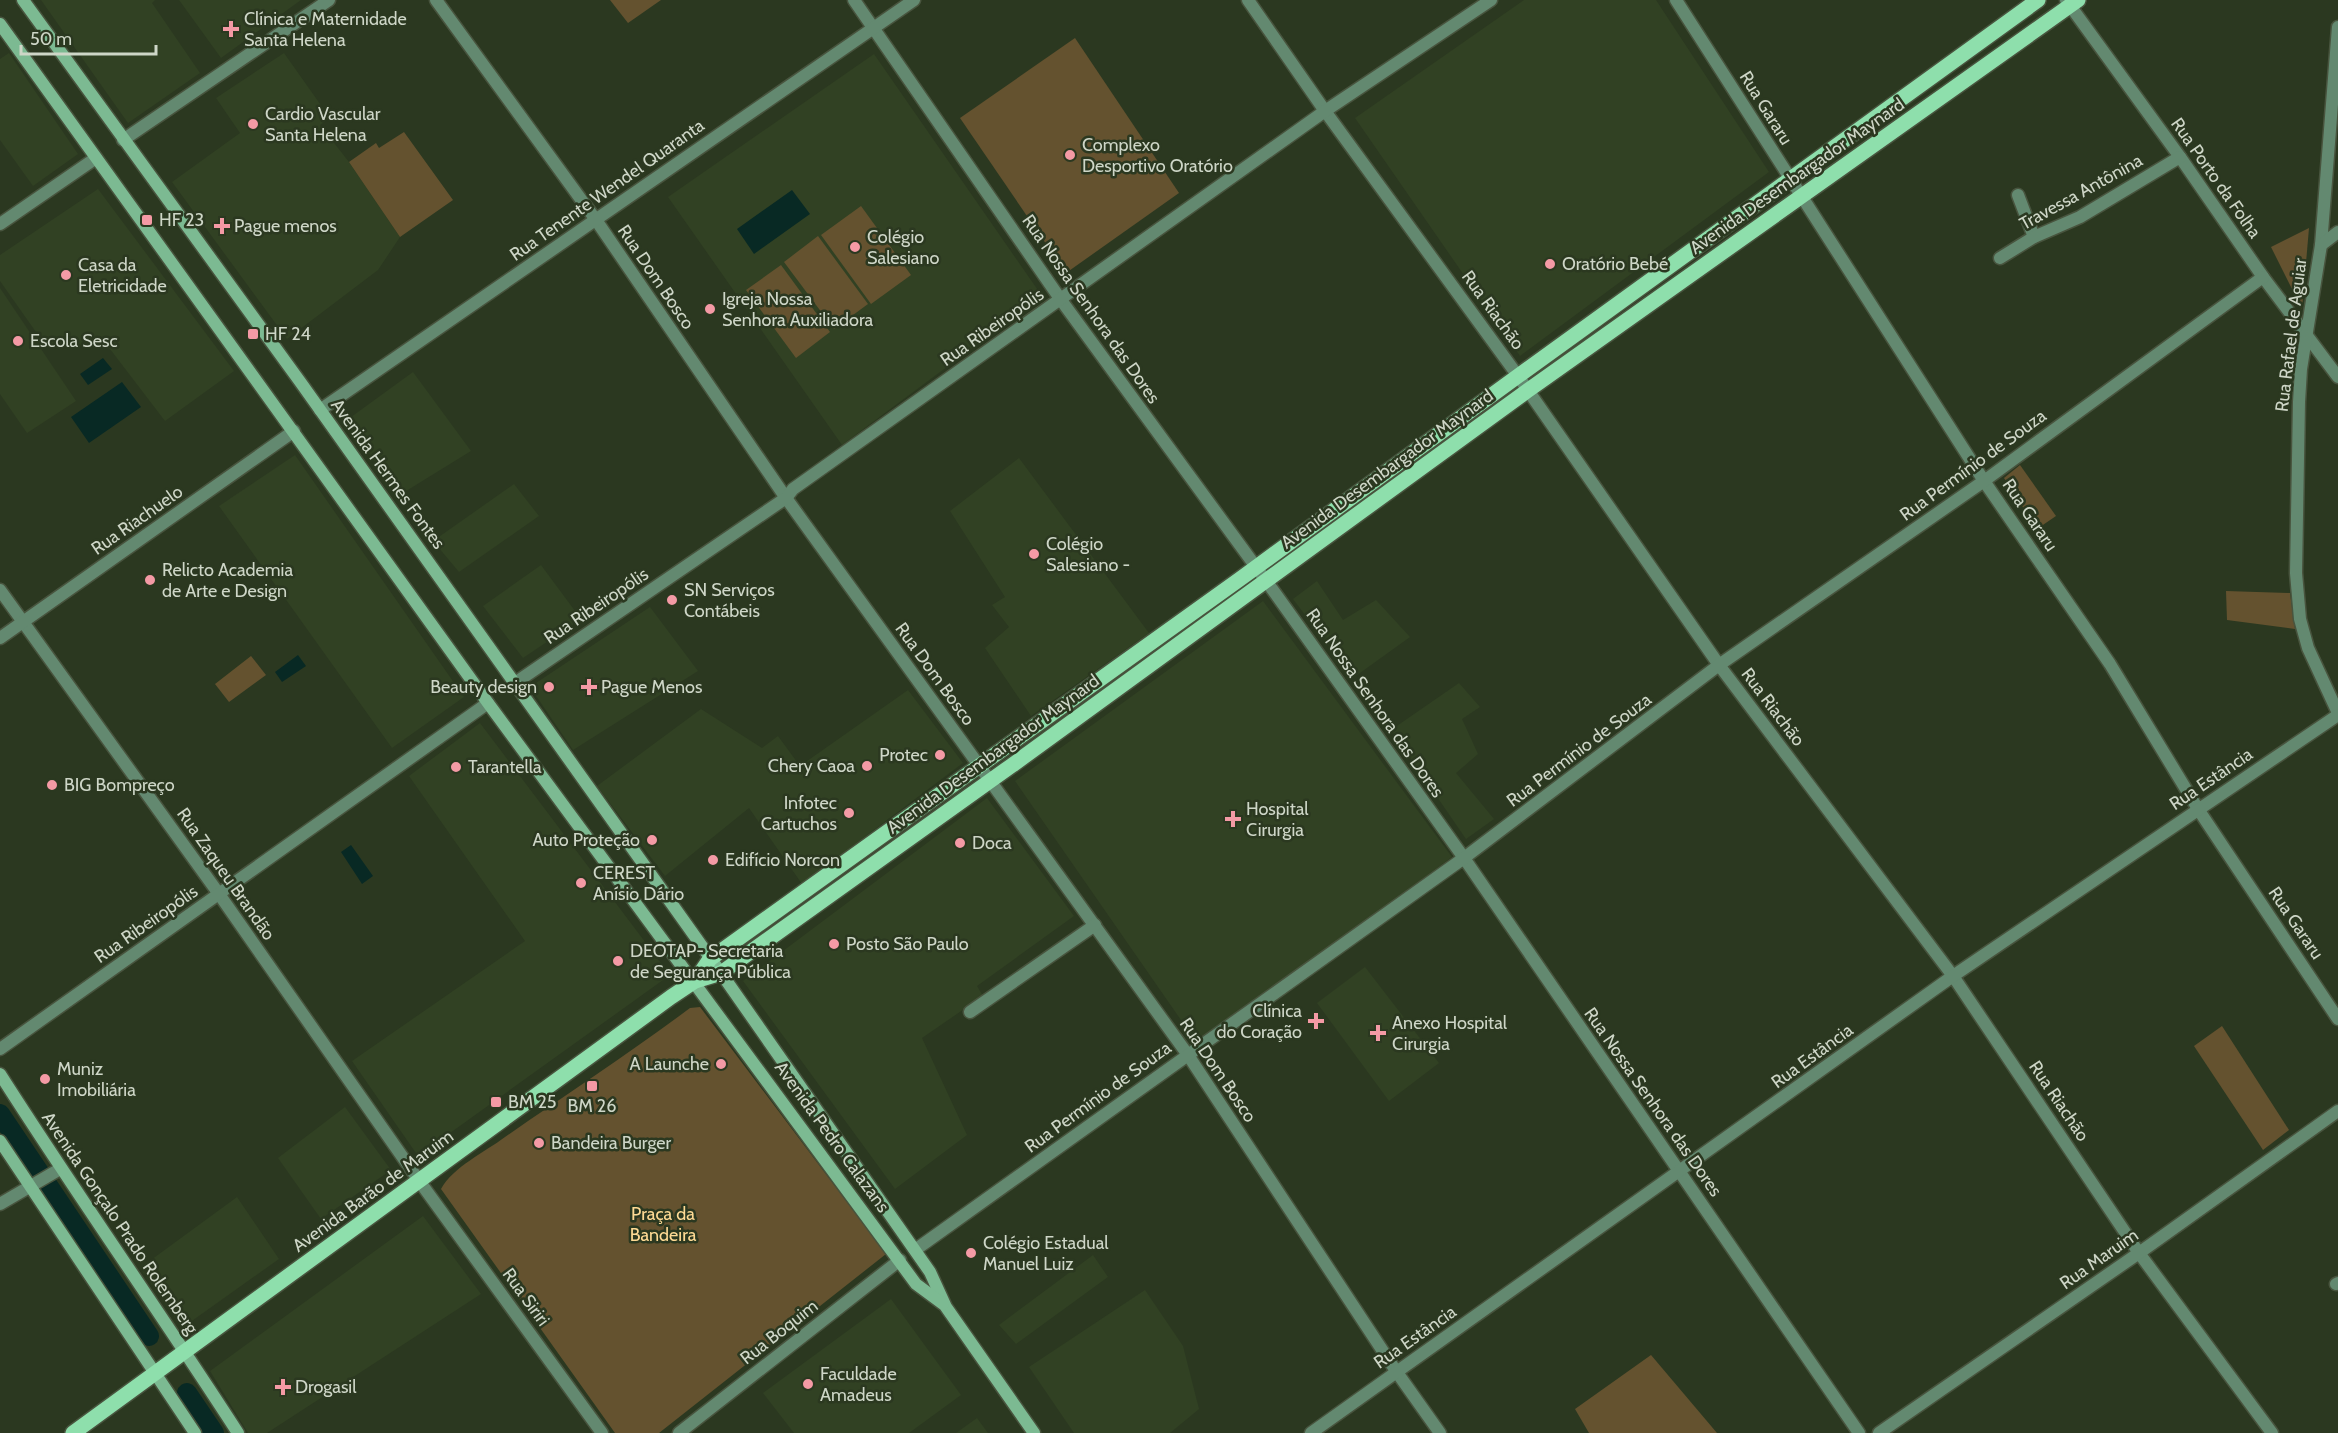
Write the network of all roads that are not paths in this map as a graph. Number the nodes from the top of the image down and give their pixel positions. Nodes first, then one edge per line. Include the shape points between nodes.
1 (23, 0) edge
2 (329, 0) edge
3 (436, 0) edge
4 (854, 0) edge
5 (915, 0) edge
6 (1676, 0) edge
7 (2038, 0) edge
8 (1489, 1) edge
9 (1255, 2) edge
10 (2071, 2) edge
11 (0, 24) edge
12 (2338, 27) edge
13 (874, 28) junction
14 (1325, 111) junction
15 (123, 140) junction
16 (2180, 157) junction
17 (96, 158) junction
18 (1789, 179) junction
19 (2018, 195) dead end
20 (1801, 196) junction
21 (596, 220) junction
22 (0, 224) edge
23 (2338, 232) edge
24 (2034, 237) junction
25 (2321, 245) junction
26 (2000, 258) dead end
27 (2263, 277) junction
28 (1061, 300) junction
29 (2307, 336) junction
30 (1518, 376) junction
31 (2338, 376) edge
32 (1527, 391) junction
33 (320, 410) junction
34 (294, 431) junction
35 (1984, 481) junction
36 (786, 498) junction
37 (1256, 568) junction
38 (1265, 580) junction
39 (0, 590) edge
40 (24, 622) junction
41 (0, 638) edge
42 (1719, 665) junction
43 (515, 683) junction
44 (488, 703) junction
45 (2338, 714) edge
46 (980, 766) junction
47 (991, 780) junction
48 (2199, 809) junction
49 (1464, 858) junction
50 (219, 894) junction
51 (1095, 925) junction
52 (710, 959) junction
53 (721, 973) junction
54 (1953, 976) junction
55 (695, 981) junction
56 (970, 1012) dead end
57 (2338, 1019) edge
58 (0, 1049) edge
59 (1188, 1055) junction
60 (0, 1074) edge
61 (2338, 1111) edge
62 (0, 1141) edge
63 (1679, 1173) junction
64 (45, 1178) junction
65 (420, 1182) junction
66 (0, 1204) edge
67 (915, 1250) junction
68 (2139, 1253) junction
69 (900, 1260) junction
70 (946, 1306) junction
71 (188, 1356) junction
72 (1396, 1371) junction
73 (159, 1378) junction
74 (73, 1433) edge
75 (195, 1433) edge
76 (238, 1433) edge
77 (602, 1433) edge
78 (679, 1433) edge
79 (1034, 1433) edge
80 (1311, 1433) edge
81 (1440, 1433) edge
82 (1859, 1433) edge
83 (1879, 1433) edge
84 (2272, 1433) edge

1 - 15 main road, Avenida Hermes Fontes
2 - 15 street
3 - 21 street, Rua Dom Bosco
4 - 13 street, Rua Nossa Senhora das Dores
5 - 13 street, Rua Tenente Wendel Quaranta
6 - 18 street, Rua Gararu
7 - 18 main road, Avenida Desembargador Maynard
8 - 14 street, Rua Ribeiropólis
9 - 14 street, Rua Riachão
10 - 16 street, Rua Porto da Folha
10 - 20 main road, Avenida Desembargador Maynard
11 - 17 main road
12 - 25 street, Rua Rafael de Aguiar
13 - 21 street, Rua Tenente Wendel Quaranta
13 - 28 street, Rua Nossa Senhora das Dores
14 - 28 street, Rua Ribeiropólis
14 - 30 street, Rua Riachão
15 - 33 main road, Avenida Hermes Fontes
16 - 24 street, Travessa Antônina via 2080,217
16 - 27 street, Rua Porto da Folha
17 - 22 street
17 - 34 main road
18 - 20 street, Rua Gararu
18 - 30 main road, Avenida Desembargador Maynard
19 - 24 street
20 - 32 main road, Avenida Desembargador Maynard
20 - 35 street, Rua Gararu
21 - 33 street, Rua Tenente Wendel Quaranta
21 - 36 street, Rua Dom Bosco
23 - 25 street
24 - 26 street, Travessa Antônina
25 - 29 street, Rua Rafael de Aguiar
27 - 29 street, Rua Porto da Folha
27 - 35 street, Rua Permínio de Souza
28 - 36 street, Rua Ribeiropólis via 793,489
28 - 37 street, Rua Nossa Senhora das Dores
29 - 31 street, Rua Porto da Folha
29 - 45 street, Rua Rafael de Aguiar via 2299,402 2297,584 2308,648
30 - 32 street, Rua Riachão
30 - 37 main road, Avenida Desembargador Maynard
32 - 38 main road, Avenida Desembargador Maynard
32 - 42 street, Rua Riachão
33 - 43 main road, Avenida Hermes Fontes
34 - 40 street, Rua Riachuelo
34 - 44 main road
35 - 42 street, Rua Permínio de Souza
35 - 48 street, Rua Gararu via 2110,664
36 - 43 street, Rua Ribeiropólis
36 - 46 street, Rua Dom Bosco
37 - 38 street, Rua Nossa Senhora das Dores
37 - 46 main road, Avenida Desembargador Maynard
38 - 47 main road, Avenida Desembargador Maynard
38 - 49 street, Rua Nossa Senhora das Dores
39 - 40 street, Rua Zaqueu Brandão
40 - 41 street, Rua Riachuelo
40 - 50 street, Rua Zaqueu Brandão
42 - 49 street, Rua Permínio de Souza
42 - 54 street, Rua Riachão
43 - 52 main road, Avenida Hermes Fontes
44 - 50 street, Rua Ribeiropólis
44 - 55 main road
45 - 48 street, Rua Estância
46 - 47 street, Rua Dom Bosco
46 - 52 main road, Avenida Desembargador Maynard
47 - 51 street, Rua Dom Bosco
47 - 53 main road, Avenida Desembargador Maynard
48 - 54 street, Rua Estância
48 - 57 street, Rua Gararu
49 - 59 street, Rua Permínio de Souza
49 - 63 street, Rua Nossa Senhora das Dores
50 - 58 street, Rua Ribeiropólis
50 - 65 street, Rua Zaqueu Brandão
51 - 56 street
51 - 59 street, Rua Dom Bosco
52 - 53 main road, Avenida Hermes Fontes
52 - 55 main road, Avenida Barão de Maruim
53 - 55 main road, Avenida Barão de Maruim
53 - 67 main road, Avenida Pedro Calazans
54 - 63 street, Rua Estância
54 - 68 street, Rua Riachão
55 - 65 main road, Avenida Barão de Maruim
55 - 69 main road, Avenida Pedro Calazans
59 - 67 street, Rua Permínio de Souza
59 - 72 street, Rua Dom Bosco
60 - 64 main road, Avenida Gonçalo Prado Rolemberg
61 - 68 street, Rua Maruim
62 - 64 main road, Avenida Gonçalo Prado Rolemberg
63 - 72 street, Rua Estância
63 - 82 street, Rua Nossa Senhora das Dores
64 - 66 street
64 - 71 main road, Avenida Gonçalo Prado Rolemberg
64 - 73 main road, Avenida Gonçalo Prado Rolemberg
65 - 71 main road, Avenida Barão de Maruim
65 - 77 street, Rua Siriri
67 - 70 main road, Avenida Pedro Calazans
68 - 83 street, Rua Maruim
68 - 84 street, Rua Riachão
69 - 70 main road, Avenida Pedro Calazans via 916,1284
69 - 78 street, Rua Boquim
70 - 79 main road, Avenida Pedro Calazans
71 - 73 main road, Avenida Barão de Maruim
71 - 76 main road, Avenida Gonçalo Prado Rolemberg
72 - 80 street, Rua Estância
72 - 81 street, Rua Dom Bosco
73 - 74 main road, Avenida Barão de Maruim
73 - 75 main road, Avenida Gonçalo Prado Rolemberg

